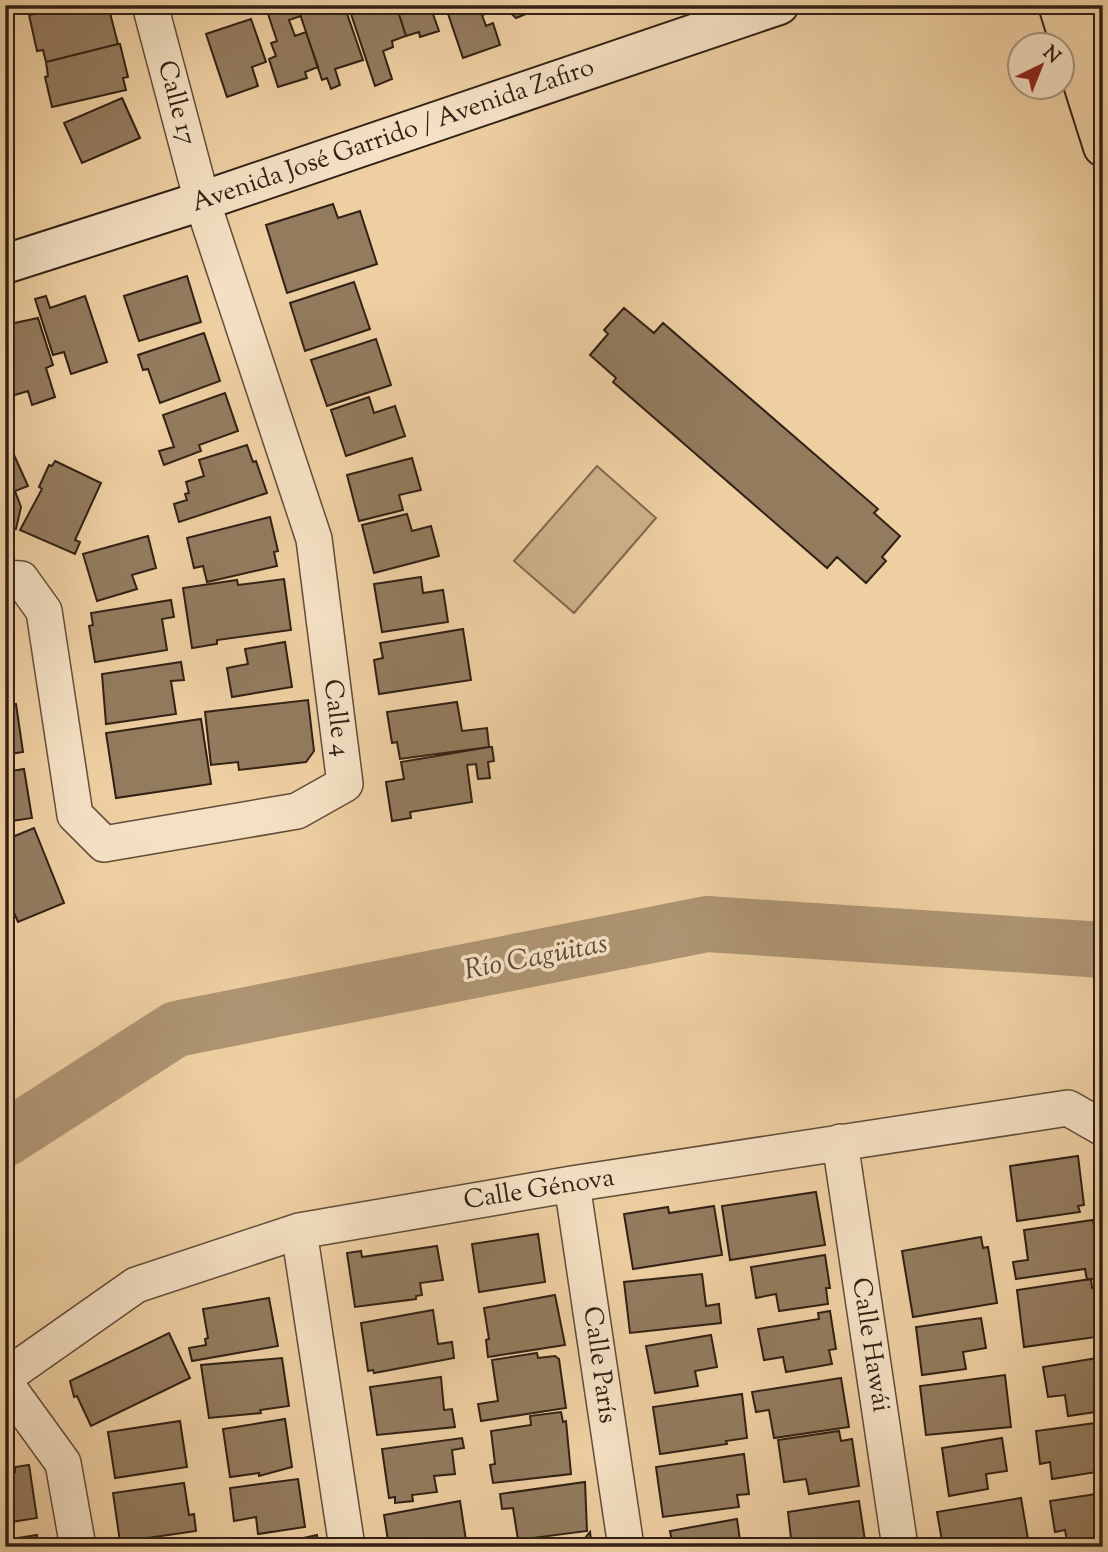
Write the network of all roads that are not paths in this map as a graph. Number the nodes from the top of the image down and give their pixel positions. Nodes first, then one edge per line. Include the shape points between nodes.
1 (150, 5) edge
2 (779, 5) edge
3 (1058, 5) edge
4 (1089, 5) edge
5 (1103, 50) edge
6 (1103, 147) edge
7 (202, 201) junction
8 (5, 264) edge
9 (5, 578) edge
10 (1103, 1128) edge
11 (839, 1142) junction
12 (572, 1184) junction
13 (299, 1231) junction
14 (5, 1377) edge
15 (5, 1383) edge
16 (78, 1547) edge
17 (347, 1547) edge
18 (626, 1547) edge
19 (900, 1547) edge

1 - 7 street, Calle 17
2 - 7 street, Avenida José Garrido / Avenida Zafiro
3 - 6 main road
4 - 5 main road
7 - 8 street, Avenida José Garrido / Avenida Zafiro
7 - 9 street, Calle 4 via 314,540 345,784 297,811 104,844 75,815 44,611 21,579
10 - 11 street, Calle Génova via 1068,1108
11 - 12 street, Calle Génova
11 - 19 street, Calle Hawái
12 - 13 street, Calle Génova
12 - 18 street, Calle París
13 - 14 street, Calle Génova via 136,1285
13 - 17 street
15 - 16 street via 63,1463

